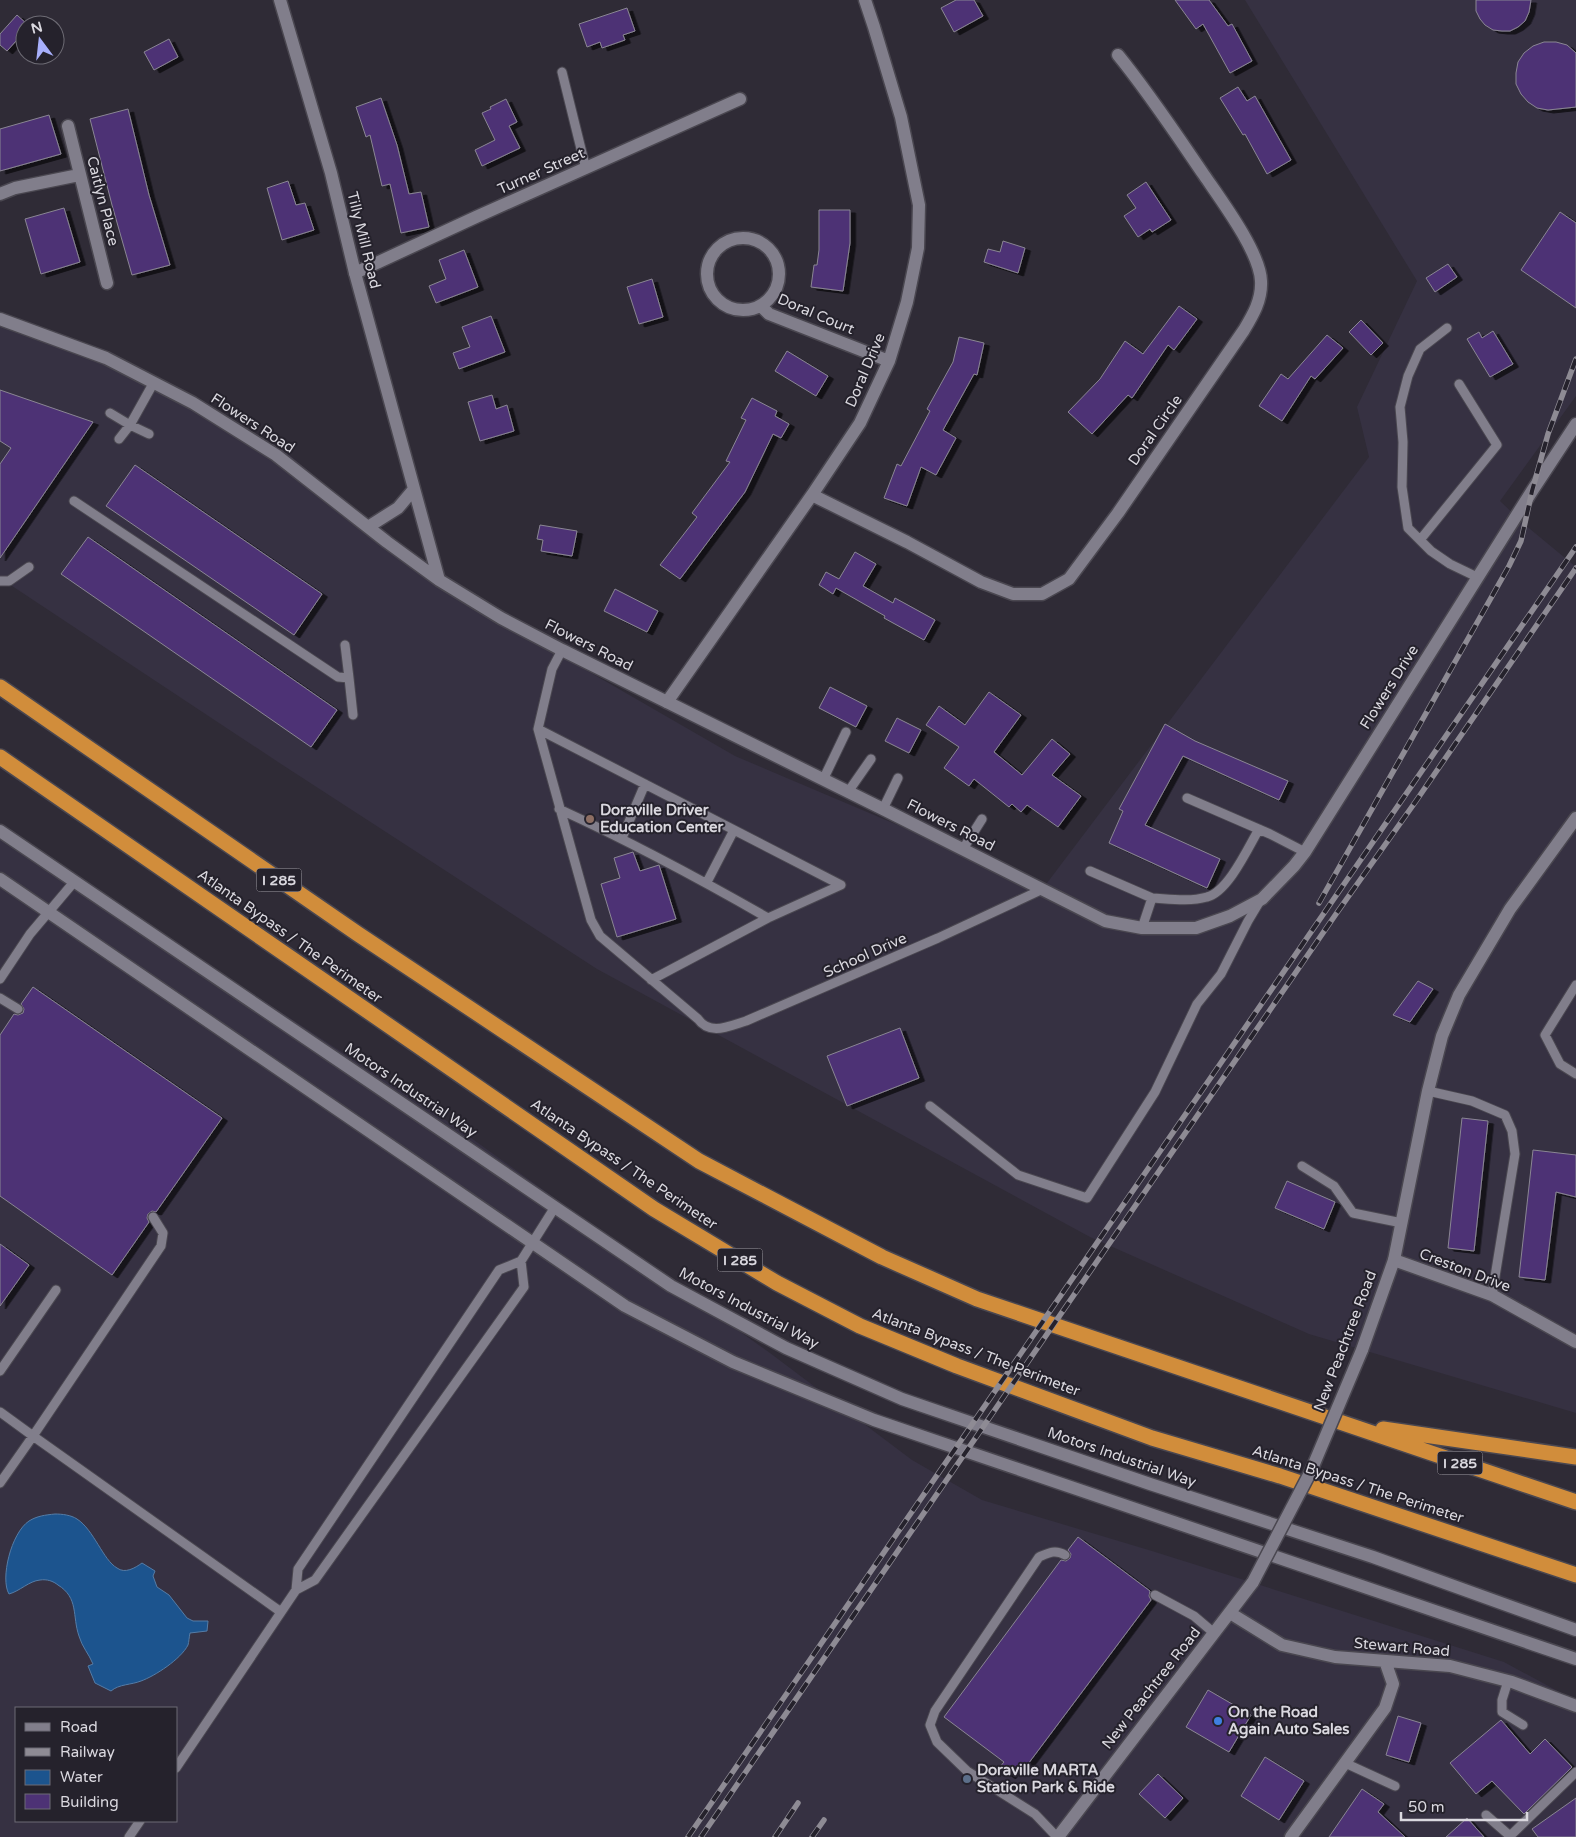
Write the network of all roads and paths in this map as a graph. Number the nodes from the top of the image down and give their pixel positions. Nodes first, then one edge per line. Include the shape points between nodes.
1 (280, 0) edge
2 (865, 0) edge
3 (1118, 55) dead end
4 (562, 72) dead end
5 (740, 99) dead end
6 (68, 126) dead end
7 (586, 169) junction
8 (79, 175) junction
9 (0, 194) edge
10 (355, 273) junction
11 (107, 283) dead end
12 (761, 306) junction
13 (0, 319) edge
14 (1447, 328) dead end
15 (889, 361) junction
16 (154, 382) junction
17 (1459, 384) dead end
18 (110, 413) dead end
19 (1576, 424) edge
20 (130, 425) junction
21 (149, 434) dead end
22 (118, 439) dead end
23 (414, 489) junction
24 (812, 495) junction
25 (74, 501) dead end
26 (368, 527) junction
27 (1420, 540) junction
28 (29, 567) dead end
29 (1477, 577) junction
30 (439, 580) junction
31 (0, 581) edge
32 (345, 645) dead end
33 (562, 650) junction
34 (349, 678) junction
35 (0, 687) edge
36 (667, 702) junction
37 (353, 715) dead end
38 (538, 729) junction
39 (846, 732) dead end
40 (0, 757) edge
41 (871, 759) dead end
42 (898, 778) dead end
43 (823, 780) junction
44 (645, 784) junction
45 (848, 792) junction
46 (1187, 798) dead end
47 (560, 809) junction
48 (883, 809) junction
49 (1576, 818) edge
50 (982, 819) dead end
51 (734, 830) junction
52 (1259, 830) junction
53 (0, 831) edge
54 (622, 838) junction
55 (963, 849) junction
56 (1305, 852) junction
57 (1090, 871) dead end
58 (0, 879) edge
59 (74, 882) junction
60 (706, 882) junction
61 (1043, 889) junction
62 (1152, 898) junction
63 (1262, 899) junction
64 (50, 913) junction
65 (768, 918) junction
66 (1142, 928) junction
67 (1196, 928) joint
68 (0, 979) edge
69 (652, 980) junction
70 (1576, 986) edge
71 (0, 998) edge
72 (18, 1009) dead end
73 (1576, 1074) edge
74 (1428, 1091) junction
75 (930, 1106) dead end
76 (1302, 1166) dead end
77 (555, 1208) junction
78 (153, 1217) dead end
79 (1402, 1223) junction
80 (532, 1243) junction
81 (1394, 1260) junction
82 (521, 1261) junction
83 (56, 1290) dead end
84 (1492, 1294) junction
85 (1576, 1342) edge
86 (0, 1371) edge
87 (0, 1412) edge
88 (1344, 1423) junction
89 (33, 1436) junction
90 (1576, 1457) edge
91 (0, 1483) edge
92 (1576, 1502) edge
93 (1065, 1555) dead end
94 (1576, 1575) edge
95 (296, 1590) junction
96 (1155, 1595) dead end
97 (281, 1612) junction
98 (1230, 1613) junction
99 (1576, 1630) edge
100 (1214, 1634) junction
101 (1576, 1660) edge
102 (1385, 1661) junction
103 (1508, 1681) junction
104 (1576, 1706) edge
105 (1523, 1725) dead end
106 (1345, 1763) junction
107 (178, 1765) edge
108 (1576, 1772) edge
109 (1394, 1786) dead end
110 (1486, 1815) dead end
111 (139, 1822) edge
112 (129, 1837) edge
113 (1058, 1837) edge
114 (1291, 1837) edge

1 - 10 street, Tilly Mill Road via 331,173
2 - 15 street, Doral Drive via 901,117 919,205 918,248 907,302
3 - 24 street, Doral Circle via 1173,128 1230,213 1253,253 1261,281 1258,305 1244,330 1118,513 1069,579 1042,594 1013,594 981,582
4 - 7 lane
5 - 7 street, Turner Street
6 - 8 street, Caitlyn Place
7 - 10 street, Turner Street
8 - 9 street
8 - 11 street, Caitlyn Place
10 - 23 street, Tilly Mill Road
12 - 12 street, Doral Court via 772,297 778,284 775,256 753,239 739,238 725,243 714,252 708,265 707,279 712,292 733,310
12 - 15 street, Doral Court via 769,314
13 - 16 street, Flowers Road via 106,358
14 - 27 lane via 1420,349 1408,376 1400,407 1402,486 1408,528
15 - 24 street, Doral Drive via 860,423
16 - 20 lane
16 - 26 street, Flowers Road via 276,455
17 - 27 lane via 1497,445
18 - 20 lane
19 - 29 street, Flowers Drive
20 - 21 lane
20 - 22 lane
23 - 26 street via 398,508
23 - 30 street, Tilly Mill Road
24 - 36 street, Doral Drive
25 - 34 lane via 338,677
26 - 30 street, Flowers Road
27 - 29 lane via 1450,564
28 - 31 lane via 9,582
29 - 56 street, Flowers Drive
30 - 33 street, Flowers Road
32 - 34 lane
33 - 36 street, Flowers Road
33 - 38 lane via 552,669
34 - 37 lane
35 - 88 highway, I 285 via 358,934 699,1161 882,1257 977,1299
36 - 43 street, Flowers Road
38 - 44 lane
38 - 47 lane, School Drive
39 - 43 lane
40 - 94 highway, Atlanta Bypass / The Perimeter / I 285 via 654,1209 777,1283 851,1322 957,1366 1152,1438 1280,1476
41 - 45 lane
42 - 48 lane
43 - 45 street, Flowers Road
44 - 51 lane
44 - 54 lane
45 - 48 street, Flowers Road
46 - 52 lane
47 - 54 lane
47 - 69 lane, School Drive via 591,920 600,936
48 - 55 street, Flowers Road
49 - 74 street, New Peachtree Road via 1510,909 1459,996 1442,1036
50 - 55 lane
51 - 60 lane
51 - 65 lane via 841,885
52 - 56 lane
52 - 62 lane via 1230,879 1209,897 1185,900
53 - 59 street, Motors Industrial Way
54 - 60 lane
55 - 61 street, Flowers Road
56 - 63 street, Flowers Drive
57 - 62 lane
58 - 64 street
59 - 64 lane
59 - 77 street, Motors Industrial Way
60 - 65 lane
61 - 66 street, Flowers Road via 1104,921
61 - 69 lane, School Drive via 746,1021 714,1030 702,1026
62 - 66 lane
63 - 67 street, Flowers Drive via 1230,916
63 - 75 lane via 1221,974 1198,1004 1155,1092 1087,1198 1018,1175
64 - 68 lane via 30,934
64 - 80 street
65 - 69 lane
66 - 67 street, Flowers Road
70 - 73 lane via 1545,1034 1560,1064
71 - 72 lane
74 - 79 street, New Peachtree Road
74 - 84 lane via 1472,1101 1505,1115 1512,1131 1515,1154
76 - 79 lane via 1334,1186 1353,1213
77 - 80 lane
77 - 99 street, Motors Industrial Way via 671,1286 786,1348 902,1399 1373,1557
78 - 89 lane via 163,1233 161,1246
79 - 81 street, New Peachtree Road
80 - 82 lane
80 - 101 street via 624,1306 733,1362 865,1416
81 - 84 street, Creston Drive
81 - 98 street, New Peachtree Road, bridge via 1362,1350 1310,1471 1253,1582
82 - 95 lane via 499,1270 298,1569
82 - 95 lane via 524,1287 315,1580
83 - 86 lane
84 - 85 street, Creston Drive
87 - 89 lane
88 - 90 highway
88 - 92 highway, I 285
89 - 91 lane
89 - 97 lane
93 - 113 lane via 1059,1551 1039,1557 935,1711 930,1726 937,1742 967,1771 1035,1814
95 - 97 lane
96 - 100 lane via 1194,1616
97 - 107 lane
98 - 100 street, New Peachtree Road
98 - 102 street, Stewart Road via 1282,1645 1335,1657
100 - 113 street, New Peachtree Road
102 - 103 street, Stewart Road via 1450,1666
102 - 106 street via 1393,1684 1385,1708
103 - 104 street, Stewart Road
103 - 105 lane via 1502,1712
106 - 109 lane
106 - 114 street
108 - 110 lane via 1510,1836
111 - 112 lane

